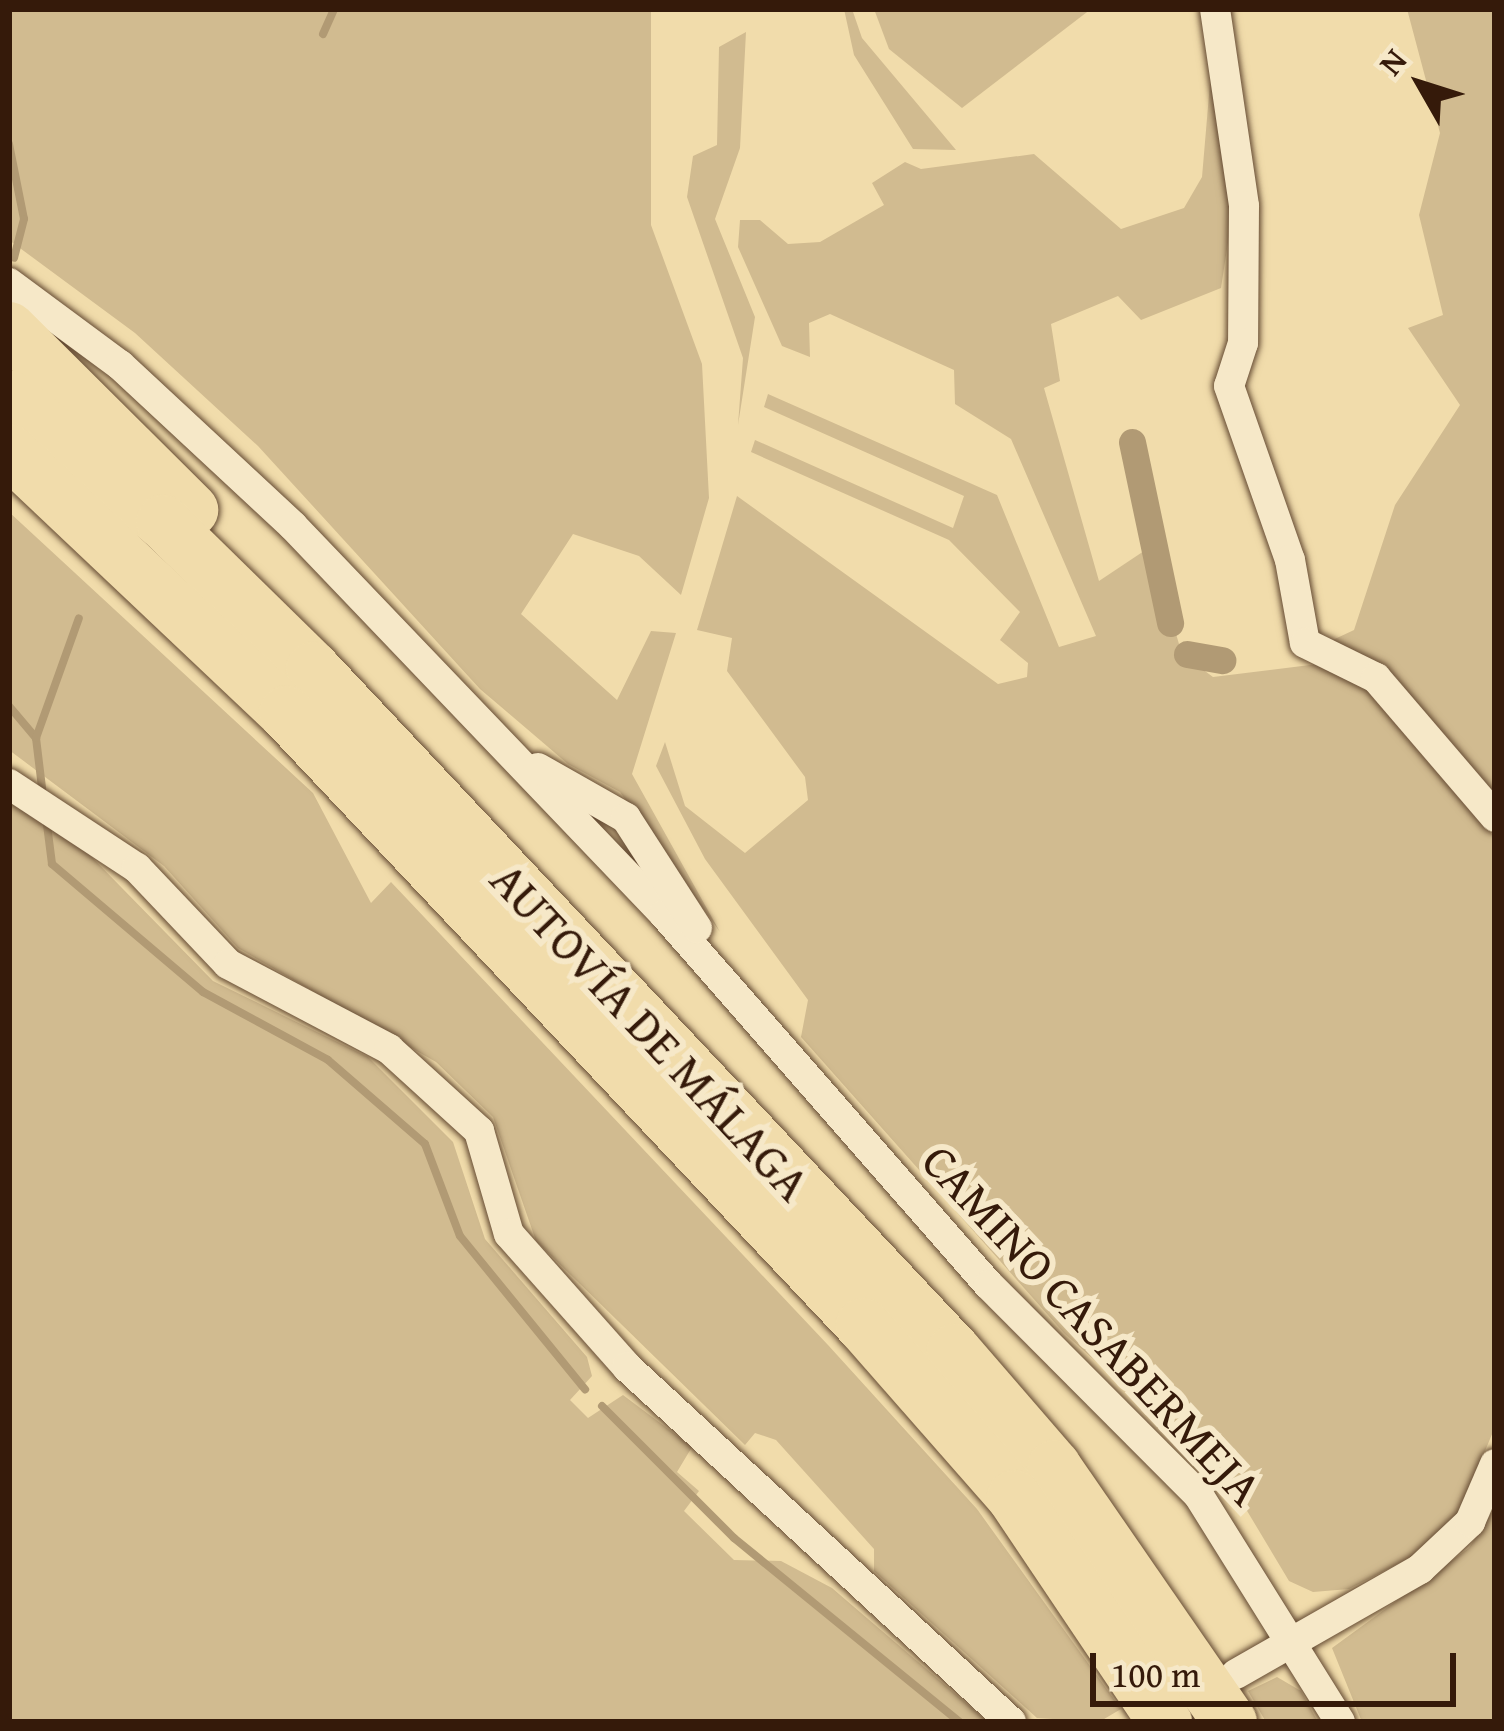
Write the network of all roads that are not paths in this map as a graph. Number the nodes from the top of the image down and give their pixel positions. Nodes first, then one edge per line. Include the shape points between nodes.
1 (1215, 9) edge
2 (9, 283) edge
3 (9, 329) edge
4 (9, 397) edge
5 (9, 451) edge
6 (313, 669) junction
7 (11, 786) edge
8 (1495, 817) edge
9 (1495, 1464) edge
10 (1295, 1640) junction
11 (1233, 1698) edge
12 (1011, 1722) edge
13 (1165, 1722) edge
14 (1340, 1722) edge

1 - 8 street via 1244,206 1243,343 1229,386 1290,560 1305,643 1376,678
2 - 10 street, CAMINO CASABERMEJA via 258,494 502,742 626,818 749,1008 989,1285 1199,1496
3 - 6 highway via 157,471
4 - 6 highway, AUTOVÍA DE MÁLAGA via 163,522
5 - 13 highway, AUTOVÍA DE MÁLAGA via 286,713 863,1325 1014,1497
6 - 11 highway, AUTOVÍA DE MÁLAGA via 983,1384
7 - 12 street via 80,825 228,964 389,1049 478,1131 509,1234 627,1367
9 - 10 street via 1470,1522 1420,1569
10 - 11 street
10 - 14 street, CAMINO CASABERMEJA

